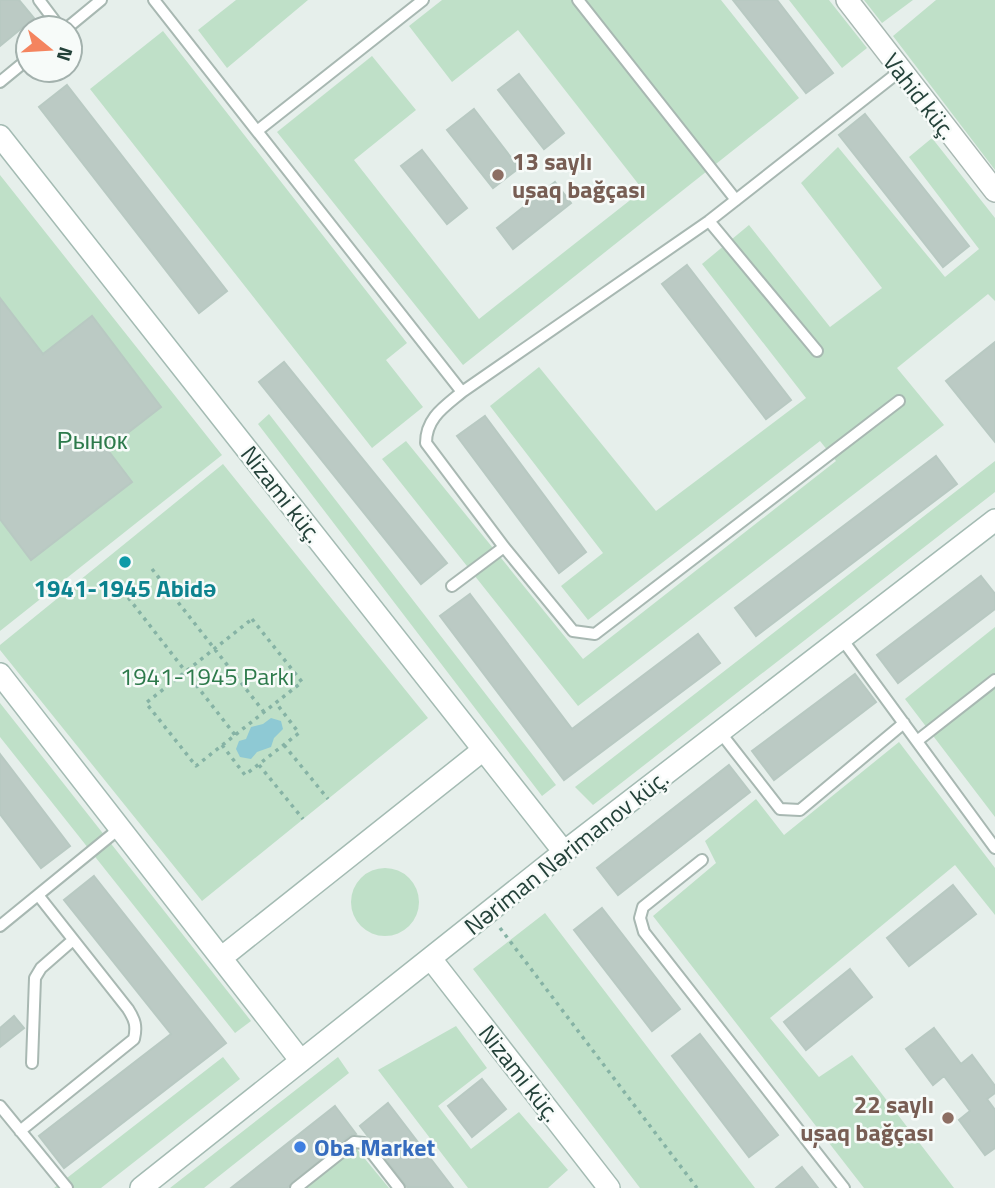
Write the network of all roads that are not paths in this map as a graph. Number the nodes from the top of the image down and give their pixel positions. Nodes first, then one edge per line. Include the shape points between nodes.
1 (39, 0) edge
2 (101, 0) edge
3 (154, 0) edge
4 (424, 0) edge
5 (578, 0) edge
6 (847, 0) edge
7 (50, 14) edge
8 (84, 14) edge
9 (14, 71) edge
10 (900, 71) junction
11 (0, 82) edge
12 (257, 131) junction
13 (0, 136) edge
14 (995, 191) edge
15 (736, 200) junction
16 (709, 220) junction
17 (817, 351) dead end
18 (462, 392) junction
19 (899, 401) dead end
20 (995, 520) edge
21 (504, 547) junction
22 (452, 586) dead end
23 (842, 639) junction
24 (0, 674) edge
25 (995, 680) edge
26 (904, 723) junction
27 (720, 732) junction
28 (916, 741) junction
29 (483, 750) junction
30 (120, 828) junction
31 (995, 848) edge
32 (564, 852) junction
33 (702, 860) dead end
34 (38, 895) junction
35 (0, 926) edge
36 (73, 940) junction
37 (221, 958) junction
38 (431, 958) junction
39 (301, 1061) junction
40 (32, 1063) dead end
41 (0, 1105) edge
42 (20, 1130) junction
43 (151, 1185) edge
44 (67, 1188) edge
45 (296, 1188) edge
46 (399, 1188) edge
47 (609, 1188) edge
48 (844, 1188) edge

1 - 7 lane
2 - 8 lane
3 - 12 lane
4 - 12 lane
5 - 15 lane
6 - 10 street, Vahid küç.
9 - 11 lane
10 - 14 street, Vahid küç.
10 - 15 lane
12 - 18 lane
13 - 29 street, Nizami küç.
15 - 16 lane
16 - 17 lane
16 - 18 lane
18 - 21 lane via 431,418 426,443
19 - 21 lane via 594,634 573,631
20 - 23 street, Nəriman Nərimanov küç.
21 - 22 lane
23 - 26 lane
23 - 27 street, Nəriman Nərimanov küç.
24 - 30 street
25 - 28 lane
26 - 27 lane via 800,810 791,811 780,809
26 - 28 lane
27 - 32 street, Nəriman Nərimanov küç.
28 - 31 lane
29 - 32 street, Nizami küç.
29 - 37 street
30 - 34 lane
30 - 37 street
32 - 38 street, Nəriman Nərimanov küç.
33 - 48 lane via 643,907 644,932
34 - 35 lane
34 - 36 lane
36 - 40 lane via 35,978
36 - 42 lane via 136,1021 134,1039
37 - 39 street
38 - 39 street, Nəriman Nərimanov küç.
38 - 47 street, Nizami küç.
39 - 43 street, Nəriman Nərimanov küç.
41 - 42 lane
42 - 44 lane
45 - 46 lane via 354,1142 364,1143

